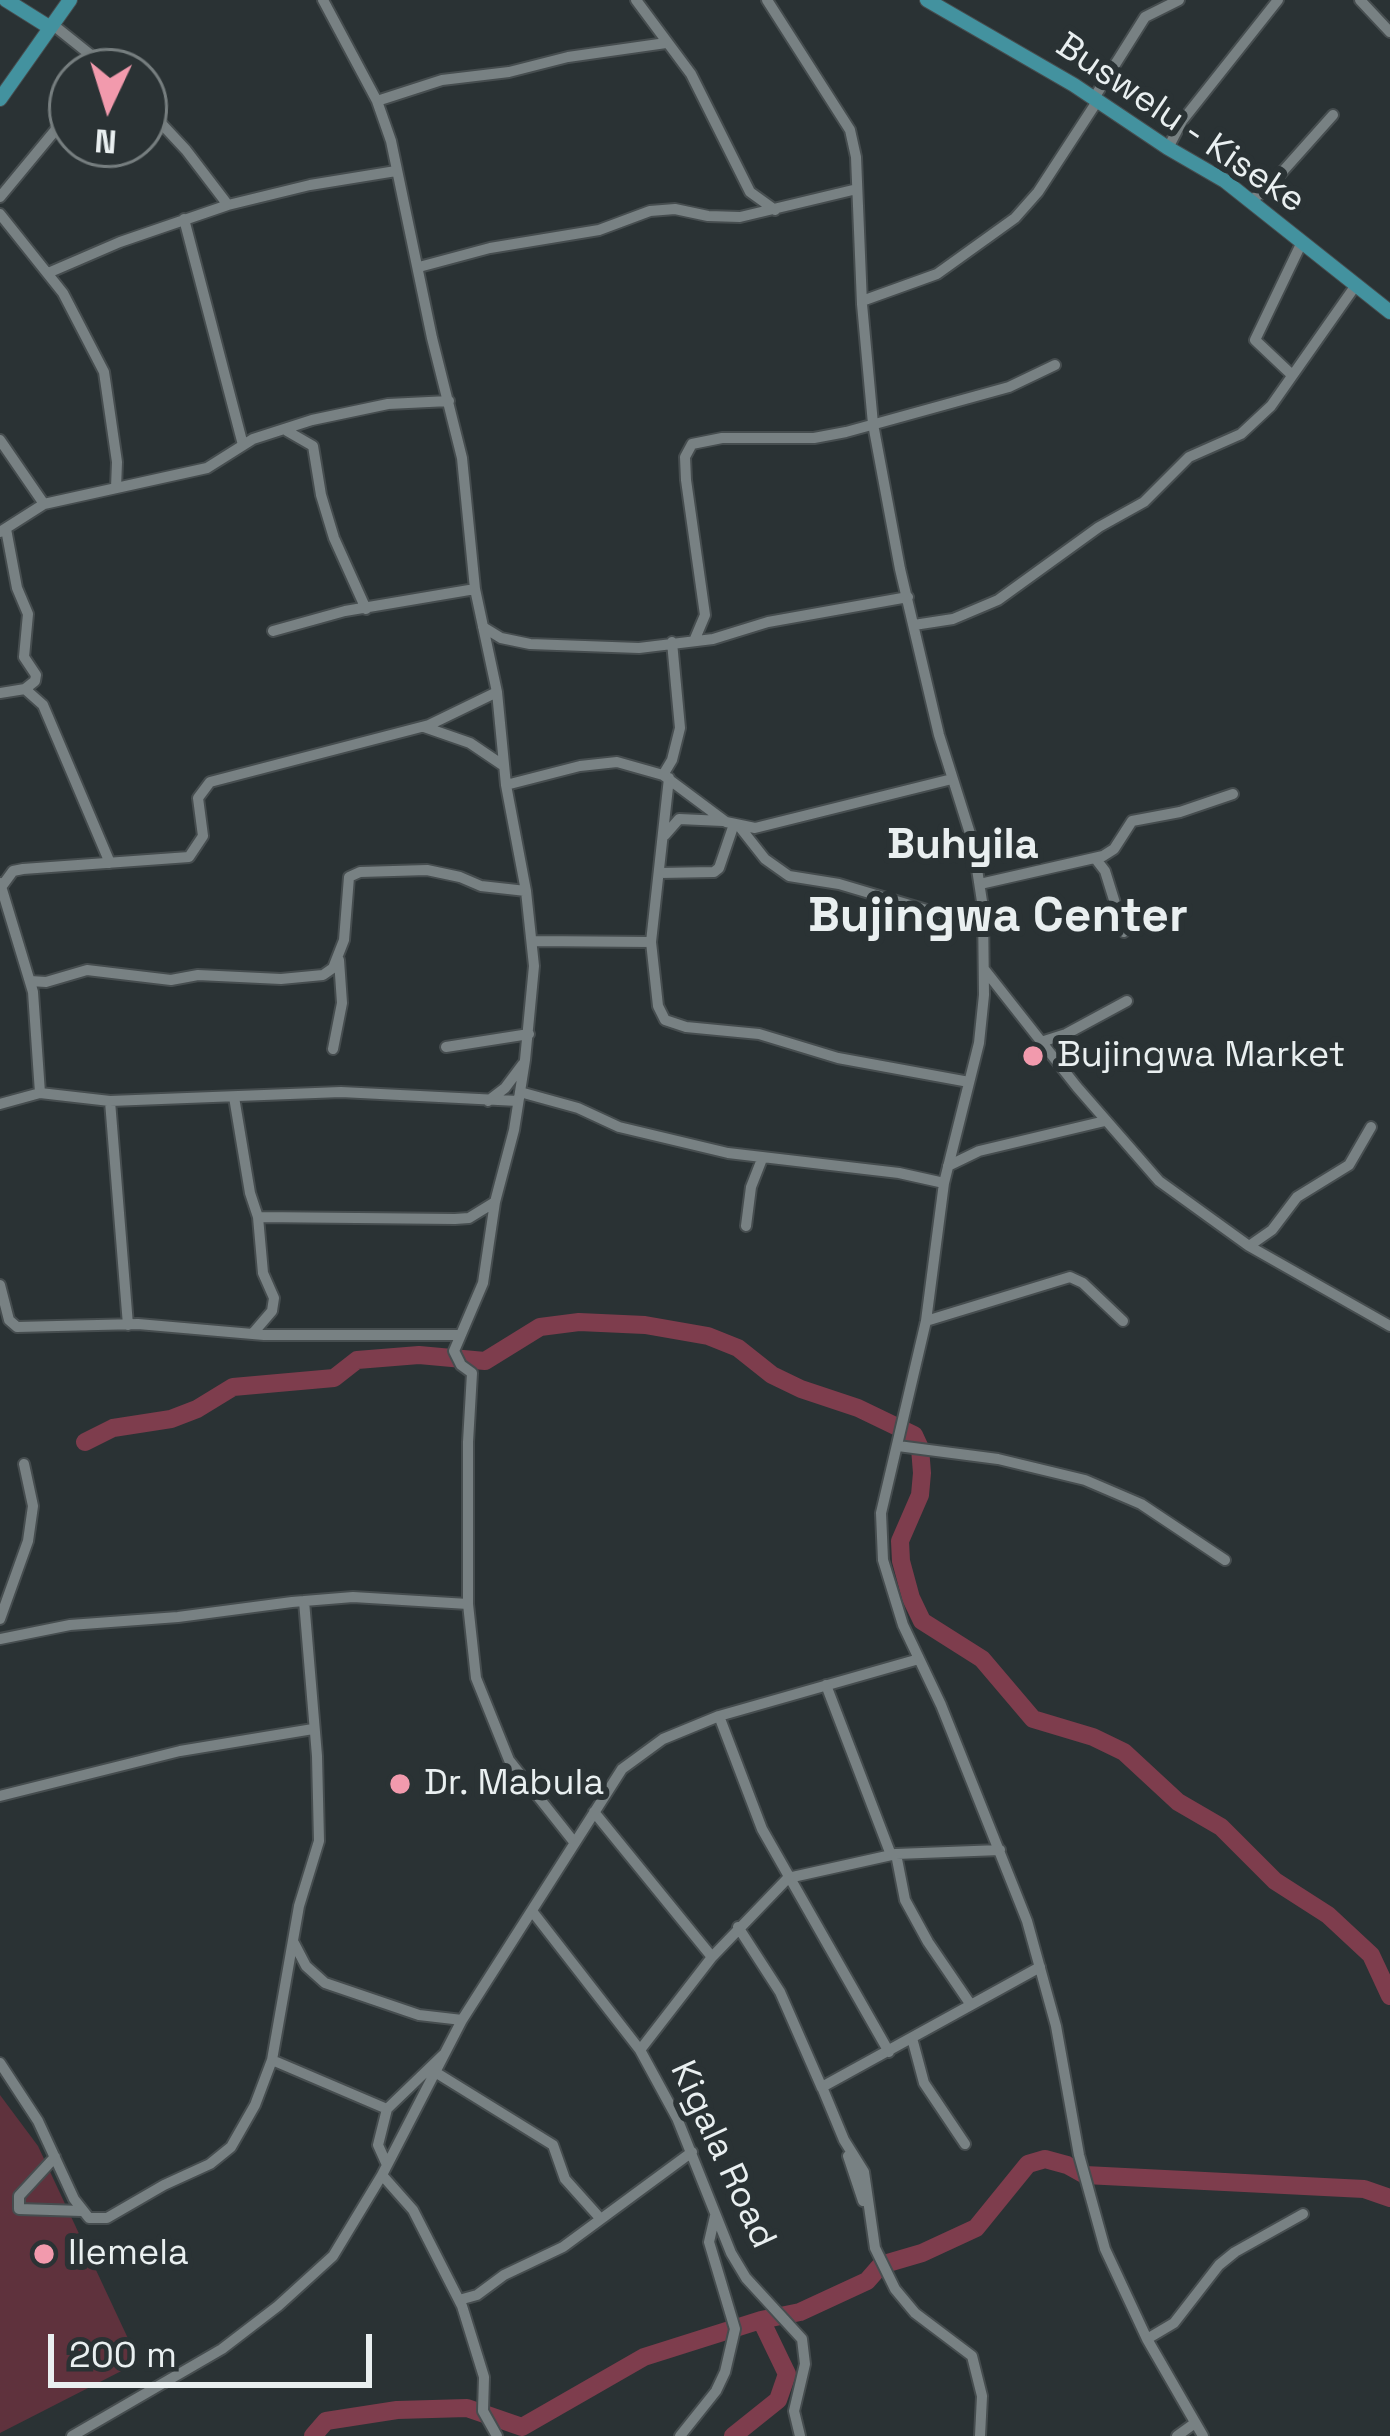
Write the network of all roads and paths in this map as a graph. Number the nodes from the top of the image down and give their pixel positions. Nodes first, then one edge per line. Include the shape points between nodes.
1 (70, 0) edge
2 (323, 0) edge
3 (636, 0) edge
4 (767, 0) edge
5 (927, 0) edge
6 (1180, 0) edge
7 (1278, 0) edge
8 (1360, 0) edge
9 (8, 1) edge
10 (943, 4) edge
11 (51, 26) junction
12 (1390, 32) edge
13 (666, 43) junction
14 (79, 48) edge
15 (0, 99) edge
16 (1096, 99) junction
17 (377, 101) junction
18 (1333, 115) dead end
19 (168, 131) edge
20 (48, 139) edge
21 (1168, 148) junction
22 (396, 171) junction
23 (857, 189) junction
24 (750, 192) junction
25 (0, 197) edge
26 (1250, 201) junction
27 (228, 205) junction
28 (775, 210) junction
29 (0, 214) edge
30 (740, 217) junction
31 (184, 220) junction
32 (1302, 242) junction
33 (419, 267) junction
34 (48, 273) junction
35 (1356, 285) junction
36 (862, 301) junction
37 (1390, 312) edge
38 (1055, 365) dead end
39 (1292, 375) junction
40 (449, 400) junction
41 (873, 424) junction
42 (287, 430) junction
43 (0, 440) edge
44 (243, 445) junction
45 (116, 488) junction
46 (44, 504) junction
47 (3, 531) edge
48 (475, 589) junction
49 (908, 597) junction
50 (366, 608) junction
51 (914, 625) junction
52 (484, 627) junction
53 (273, 631) dead end
54 (694, 641) junction
55 (672, 642) junction
56 (25, 688) junction
57 (497, 692) junction
58 (0, 693) edge
59 (424, 727) junction
60 (504, 766) junction
61 (666, 776) junction
62 (952, 779) junction
63 (506, 784) junction
64 (1233, 794) dead end
65 (733, 824) junction
66 (665, 836) junction
67 (1095, 858) junction
68 (110, 863) junction
69 (0, 866) edge
70 (23, 869) junction
71 (660, 873) junction
72 (1, 884) edge
73 (980, 884) junction
74 (526, 891) junction
75 (984, 927) junction
76 (1124, 932) dead end
77 (533, 941) junction
78 (651, 942) junction
79 (339, 957) junction
80 (984, 969) junction
81 (30, 981) junction
82 (1127, 1001) dead end
83 (529, 1034) junction
84 (1040, 1042) junction
85 (446, 1047) dead end
86 (333, 1049) dead end
87 (525, 1060) junction
88 (969, 1082) junction
89 (40, 1093) junction
90 (519, 1096) junction
91 (234, 1097) junction
92 (110, 1101) junction
93 (488, 1101) junction
94 (0, 1104) edge
95 (1105, 1121) junction
96 (1371, 1126) dead end
97 (762, 1159) junction
98 (948, 1166) junction
99 (944, 1183) junction
100 (495, 1202) junction
101 (258, 1216) junction
102 (746, 1226) dead end
103 (1249, 1246) junction
104 (0, 1285) edge
105 (1123, 1321) dead end
106 (926, 1322) junction
107 (128, 1325) junction
108 (1390, 1326) edge
109 (254, 1333) junction
110 (459, 1335) junction
111 (898, 1446) junction
112 (24, 1464) dead end
113 (1225, 1561) dead end
114 (304, 1601) junction
115 (468, 1604) junction
116 (0, 1619) edge
117 (0, 1639) edge
118 (919, 1659) junction
119 (826, 1685) junction
120 (719, 1716) junction
121 (313, 1729) junction
122 (0, 1796) edge
123 (594, 1812) junction
124 (574, 1842) junction
125 (1000, 1850) junction
126 (893, 1855) junction
127 (788, 1878) junction
128 (532, 1911) junction
129 (739, 1927) junction
130 (293, 1940) junction
131 (712, 1957) junction
132 (1040, 1967) junction
133 (970, 2005) junction
134 (462, 2020) junction
135 (912, 2038) junction
136 (640, 2050) junction
137 (889, 2052) junction
138 (446, 2053) junction
139 (272, 2060) junction
140 (0, 2063) edge
141 (435, 2072) junction
142 (822, 2087) junction
143 (387, 2109) junction
144 (965, 2144) dead end
145 (692, 2152) junction
146 (55, 2157) junction
147 (384, 2170) junction
148 (82, 2211) junction
149 (716, 2213) junction
150 (1303, 2214) dead end
151 (599, 2217) junction
152 (459, 2300) junction
153 (1147, 2338) junction
154 (1195, 2423) junction
155 (73, 2436) edge
156 (496, 2436) edge
157 (680, 2436) edge
158 (800, 2436) edge
159 (980, 2436) edge
160 (1177, 2436) edge
161 (1203, 2436) edge

1 - 11 main road
2 - 17 street
3 - 13 street
4 - 23 street via 850,130
5 - 10 main road, Buswelu - Kiseke
6 - 16 street via 1144,17
7 - 21 street
8 - 12 street
9 - 11 main road
10 - 16 main road, Buswelu - Kiseke
11 - 14 street
11 - 15 main road
13 - 17 street via 442,80
13 - 24 street via 691,74
16 - 21 main road, Buswelu - Kiseke
16 - 36 street via 1015,218 937,274
17 - 22 street
18 - 26 street
19 - 27 street
20 - 25 street
21 - 26 main road, Buswelu - Kiseke
22 - 27 street
22 - 33 street
23 - 28 street
23 - 36 street
24 - 28 street
24 - 30 street
26 - 32 main road, Buswelu - Kiseke
27 - 31 street
28 - 30 street
29 - 34 street
30 - 33 street via 650,211 599,230
31 - 34 street
31 - 44 street
32 - 35 main road, Buswelu - Kiseke
32 - 39 street via 1255,340
33 - 40 street
34 - 45 street via 104,372
35 - 37 main road, Buswelu - Kiseke
35 - 39 street
36 - 41 street
38 - 41 street via 1009,387
39 - 51 street via 1241,434 1189,457 1144,502 998,599
40 - 42 street via 354,410
40 - 48 street
41 - 49 street
41 - 54 street via 814,438 722,438 687,448 705,615
42 - 44 street
42 - 50 street via 313,446 329,524
43 - 46 street
44 - 45 street via 207,468
45 - 46 street
46 - 47 street
47 - 56 street via 28,614 24,657 36,675
48 - 50 street
48 - 52 street
49 - 51 street
49 - 54 street
50 - 53 street
51 - 62 street
52 - 55 street via 530,644 617,649
52 - 57 street
54 - 55 street
55 - 61 street via 680,728
56 - 58 street
56 - 68 street via 43,704
57 - 59 street
57 - 60 street
59 - 60 street
59 - 68 street via 224,776 200,791 203,836 189,857
60 - 63 street
61 - 63 street via 599,762
61 - 65 street
61 - 66 street
62 - 65 street via 772,825
62 - 73 street
63 - 74 street
64 - 67 street via 1132,821 1114,849
65 - 66 street via 680,820
65 - 71 street via 714,872
65 - 75 street via 789,876
66 - 71 street
67 - 73 street
67 - 76 street
68 - 70 street
69 - 70 street
70 - 72 street
71 - 78 street
72 - 81 street
73 - 75 street
74 - 77 street
74 - 79 street via 414,869 352,874
75 - 80 street
77 - 78 street
77 - 83 street
78 - 88 street via 665,1020
79 - 81 street via 323,975 304,978 171,980 87,970
79 - 86 street via 342,1004
80 - 84 street
80 - 88 street
81 - 89 street
82 - 84 street
83 - 85 street
83 - 87 street
84 - 95 street
87 - 90 street
87 - 93 street
88 - 98 street
89 - 92 street
89 - 94 street
90 - 93 street
90 - 97 street
90 - 100 street
91 - 92 street
91 - 93 street via 341,1092
91 - 101 street
92 - 107 street
95 - 98 street
95 - 103 street via 1159,1181
96 - 103 street via 1348,1165 1297,1197
97 - 99 street
97 - 102 street
98 - 99 street
99 - 106 street
100 - 101 street via 455,1220
100 - 110 street via 483,1283
101 - 109 street via 263,1273 274,1298
103 - 108 street
104 - 107 street via 17,1327
105 - 106 street via 1070,1277
106 - 111 street
107 - 109 street
109 - 110 street
110 - 115 street via 456,1358 472,1372 473,1392
111 - 113 street via 1085,1480 1141,1504
111 - 118 street via 879,1537 889,1587
112 - 116 street via 31,1526
114 - 115 street
114 - 117 street
114 - 121 street
115 - 124 street via 476,1678 508,1760
118 - 119 street
118 - 125 street
119 - 120 street
119 - 126 street
120 - 123 street via 642,1753
120 - 127 street
121 - 122 street via 173,1752
121 - 130 street via 319,1841
123 - 124 street
123 - 131 street
124 - 128 street
125 - 126 street
125 - 132 street
126 - 127 street
126 - 133 street via 905,1900
127 - 129 street
127 - 137 street
128 - 134 street
128 - 136 street, Kigala Road
129 - 131 street
129 - 142 street via 780,1992
130 - 134 street via 325,1983 419,2015
130 - 139 street
131 - 136 street
132 - 133 street
132 - 153 street via 1105,2249
133 - 135 street
134 - 138 street
135 - 137 street
135 - 144 street via 924,2083
136 - 145 street, Kigala Road
137 - 142 street
138 - 141 street
138 - 143 street
139 - 143 street
139 - 148 street via 221,2157 107,2218
140 - 146 street
141 - 147 street
141 - 151 street via 553,2145 565,2179
142 - 159 street via 875,2248 905,2304 972,2356
143 - 147 street via 378,2145
145 - 149 street, Kigala Road
145 - 151 street
146 - 148 street
146 - 148 street via 19,2196 19,2209
147 - 152 street
147 - 155 street via 333,2256 304,2285 222,2350
149 - 157 street via 709,2242 734,2329 716,2391
149 - 158 street, Kigala Road via 746,2278 806,2347 794,2402
150 - 153 street via 1234,2252 1174,2323
151 - 152 street via 552,2254
152 - 156 street
153 - 154 street
154 - 160 street
154 - 161 street

